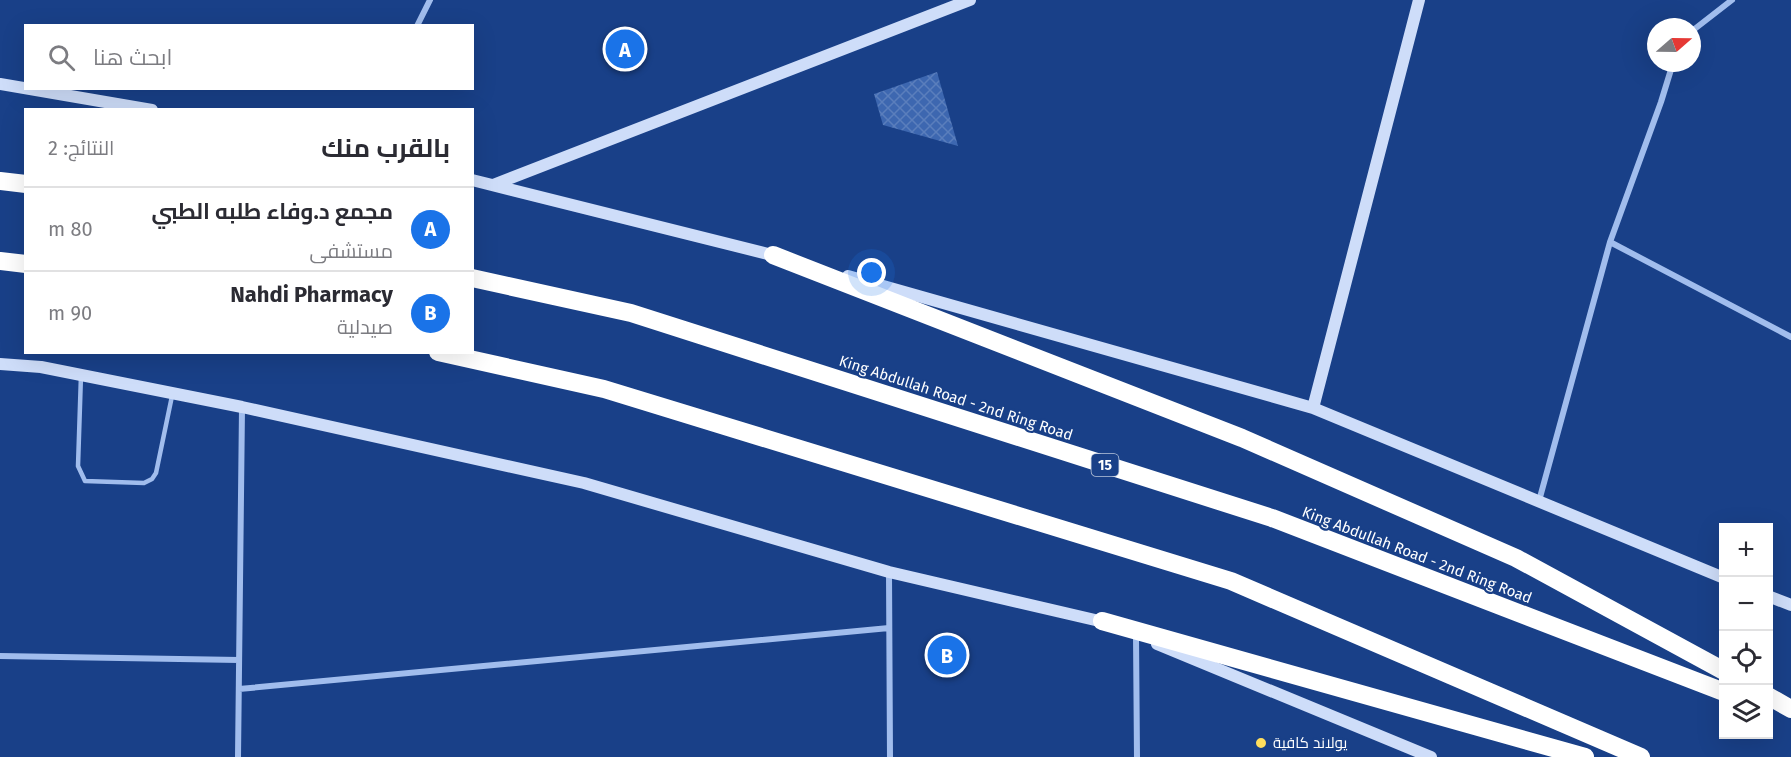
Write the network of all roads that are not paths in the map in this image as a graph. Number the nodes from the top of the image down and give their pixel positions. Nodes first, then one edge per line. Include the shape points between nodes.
1 (430, 0) edge
2 (970, 0) edge
3 (1419, 0) edge
4 (1732, 0) edge
5 (418, 24) edge
6 (1701, 24) edge
7 (1670, 72) edge
8 (0, 84) edge
9 (24, 88) edge
10 (35, 90) edge
11 (140, 108) edge
12 (474, 180) edge
13 (0, 181) edge
14 (24, 184) edge
15 (493, 185) junction
16 (1610, 242) junction
17 (773, 255) junction
18 (0, 261) edge
19 (24, 264) edge
20 (474, 278) edge
21 (1791, 337) edge
22 (447, 354) edge
23 (0, 364) edge
24 (81, 375) junction
25 (173, 393) junction
26 (242, 407) junction
27 (1313, 408) junction
28 (1538, 501) junction
29 (889, 572) junction
30 (1722, 577) edge
31 (1773, 598) edge
32 (1791, 606) edge
33 (1102, 621) junction
34 (889, 628) junction
35 (1136, 635) junction
36 (0, 656) edge
37 (239, 660) junction
38 (1719, 669) edge
39 (239, 689) junction
40 (1719, 690) edge
41 (1773, 699) edge
42 (1791, 709) edge
43 (1773, 712) edge
44 (1791, 718) edge
45 (238, 757) edge
46 (890, 757) edge
47 (1137, 757) edge
48 (1431, 757) edge
49 (1585, 757) edge
50 (1641, 757) edge

1 - 5 street
2 - 15 main road
3 - 27 main road
4 - 6 street
7 - 16 street
8 - 9 main road
10 - 11 main road
12 - 15 main road
13 - 14 highway
15 - 17 main road
16 - 21 street
16 - 28 street
17 - 27 main road
17 - 38 highway via 1242,438 1506,553
18 - 19 highway
20 - 40 highway, King Abdullah Road - 2nd Ring Road / 15 via 631,313 1272,518
22 - 50 highway via 604,389 1231,581
23 - 24 main road
24 - 25 main road
24 - 25 lane via 78,466 85,480 144,483 152,479
25 - 26 main road
26 - 29 main road via 584,483
26 - 37 street
27 - 28 main road
28 - 30 main road
29 - 33 main road
29 - 34 street
31 - 32 main road
33 - 35 main road
33 - 49 highway
34 - 39 street
34 - 46 street
35 - 47 street
35 - 48 main road
36 - 37 street
37 - 39 street
39 - 45 street
41 - 42 highway
43 - 44 highway

